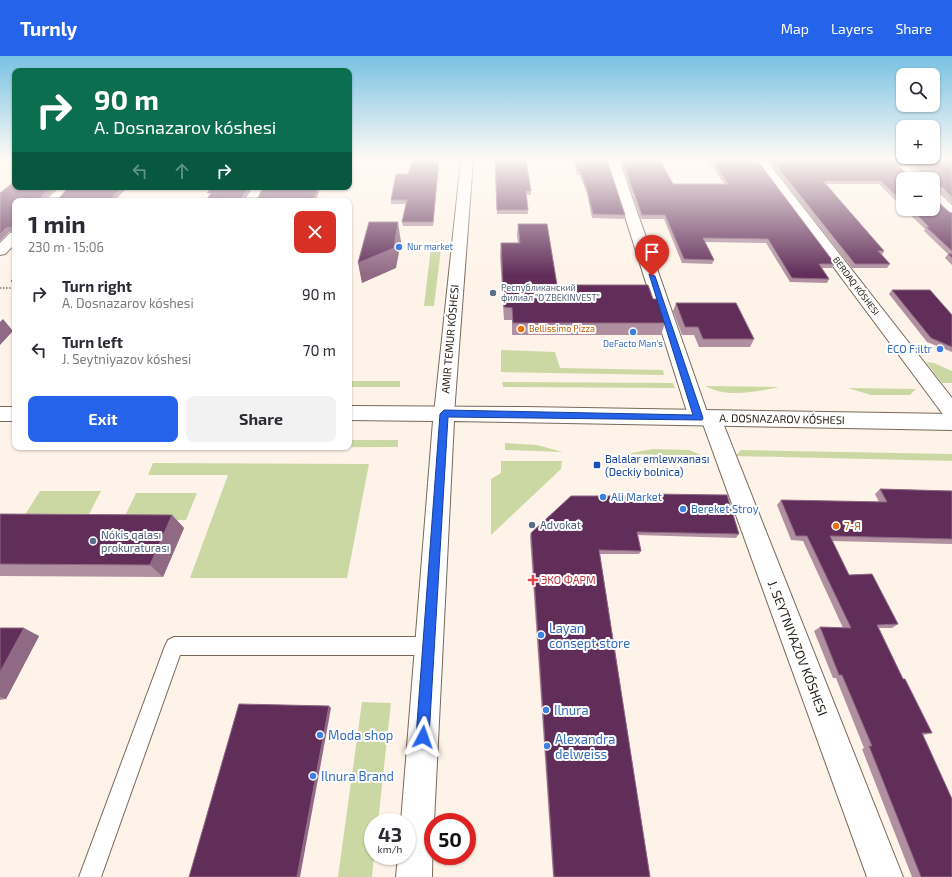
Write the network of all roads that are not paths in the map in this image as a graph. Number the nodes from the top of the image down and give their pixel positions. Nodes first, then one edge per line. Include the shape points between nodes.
1 (464, 198) edge
2 (628, 198) edge
3 (789, 198) edge
4 (940, 201) edge
5 (952, 212) edge
6 (12, 239) edge
7 (0, 251) edge
8 (952, 412) edge
9 (352, 413) edge
10 (0, 414) edge
11 (12, 414) edge
12 (444, 414) junction
13 (705, 418) junction
14 (952, 422) edge
15 (429, 646) junction
16 (90, 877) edge
17 (414, 877) edge
18 (884, 877) edge

1 - 12 street, AMIR TEMUR KÓSHESI
2 - 13 street, J. SEYTNIYAZOV KÓSHESI
3 - 8 street, BERDAQ KÓSHESI
4 - 5 street
6 - 7 street
9 - 12 street, A. DOSNAZAROV KÓSHESI
10 - 11 street
12 - 13 street, A. DOSNAZAROV KÓSHESI
12 - 15 street, AMIR TEMUR KÓSHESI
13 - 14 street, A. DOSNAZAROV KÓSHESI
13 - 18 street, J. SEYTNIYAZOV KÓSHESI
15 - 16 lane via 174,646
15 - 17 street, AMIR TEMUR KÓSHESI

